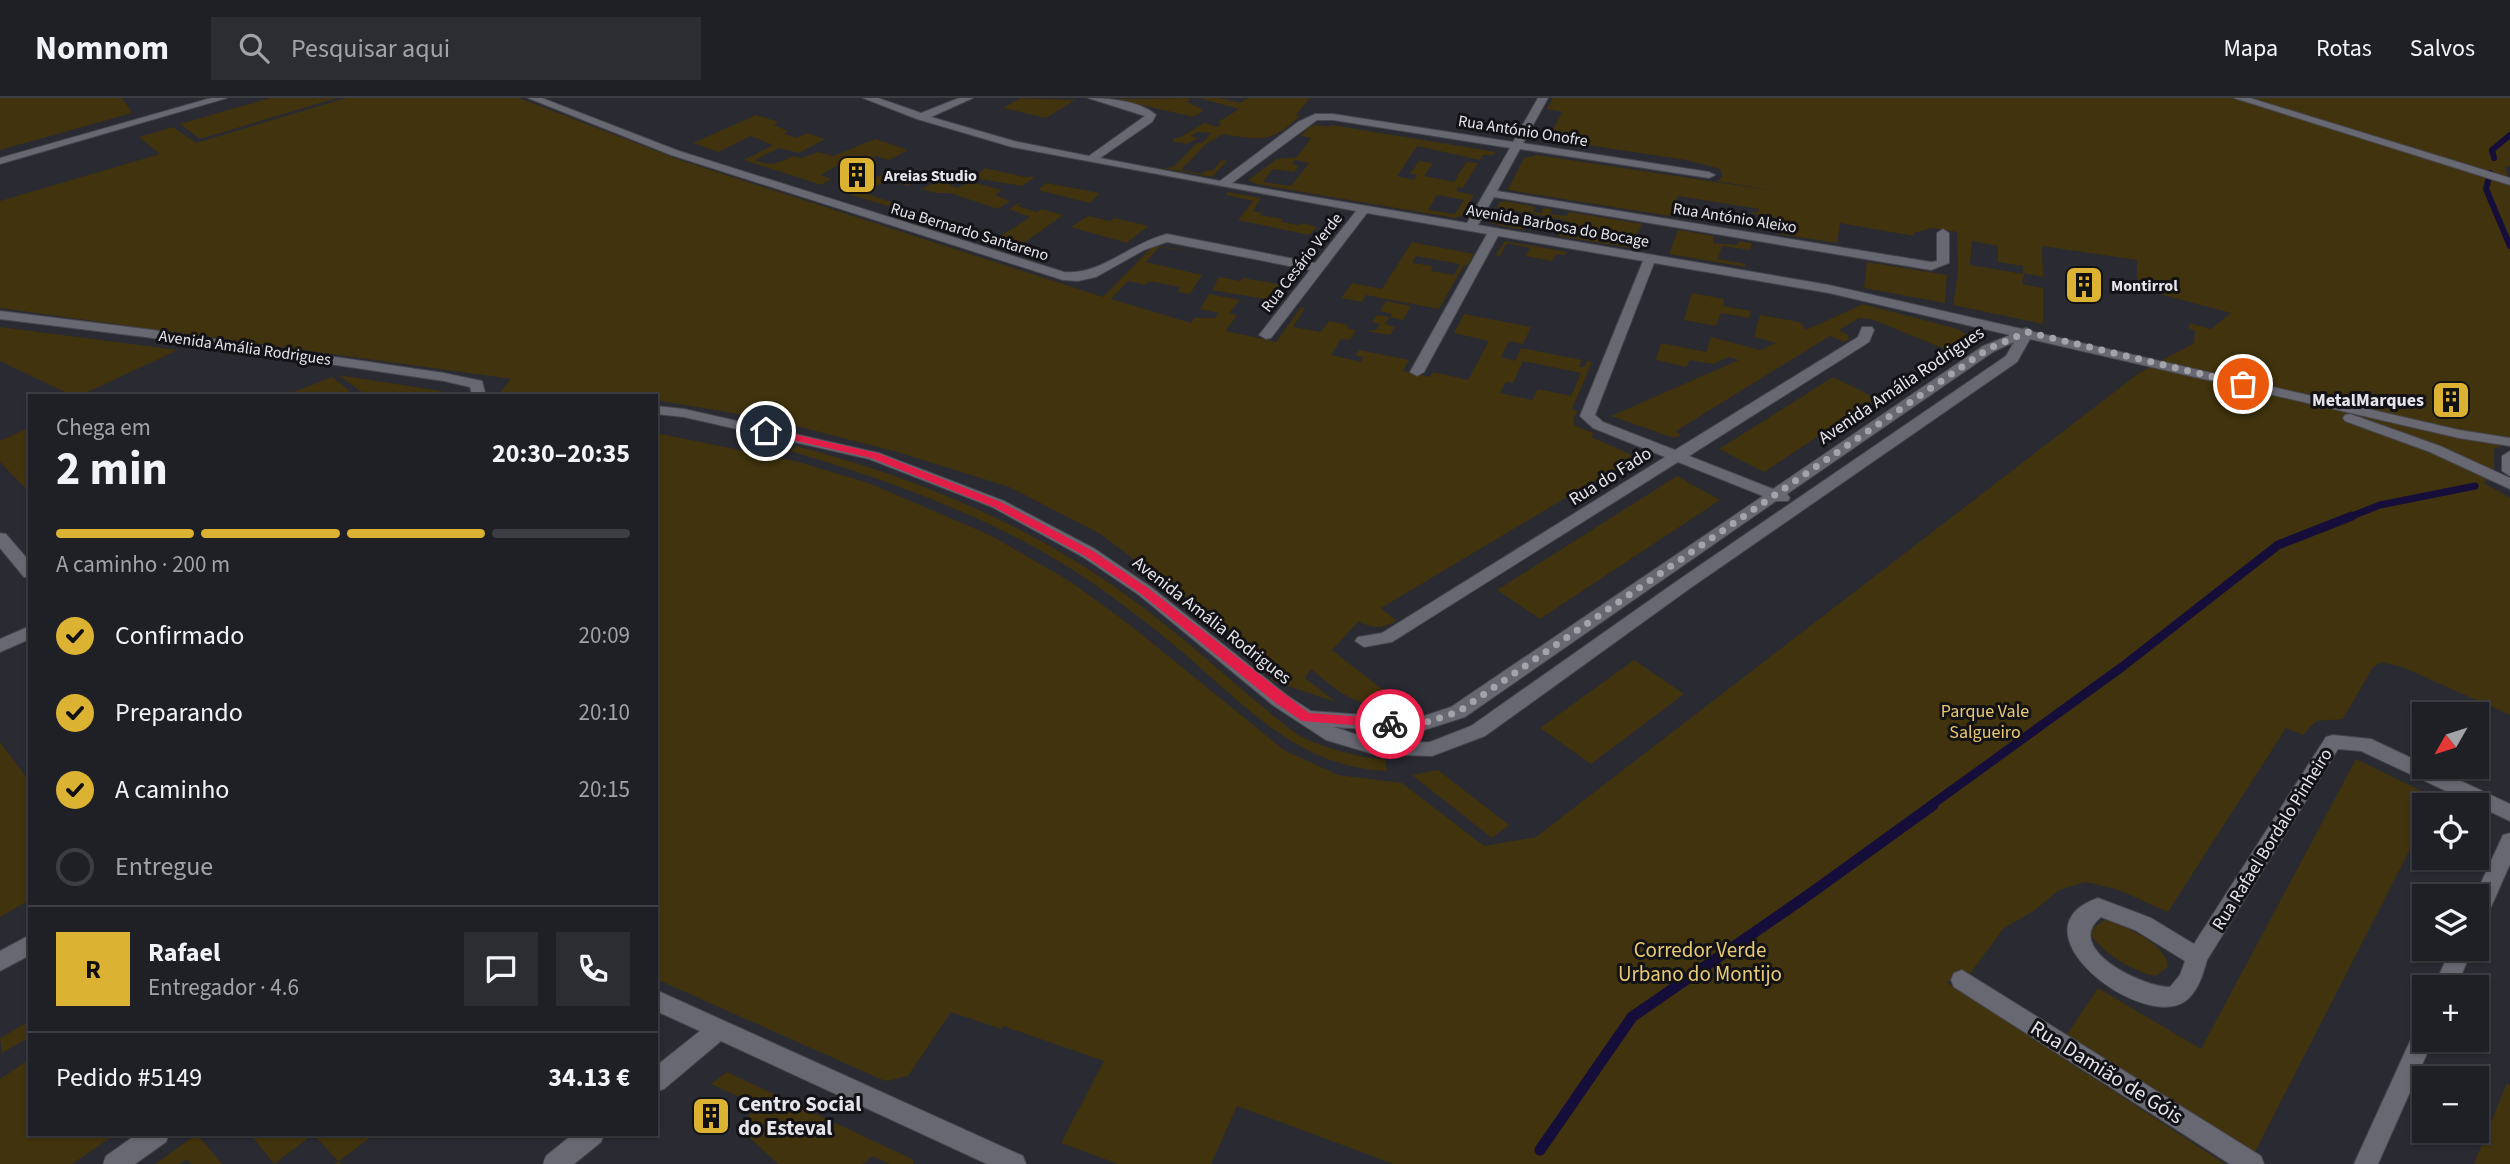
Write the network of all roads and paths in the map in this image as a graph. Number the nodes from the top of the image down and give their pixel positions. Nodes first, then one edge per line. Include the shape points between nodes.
1 (222, 98) edge
2 (533, 98) edge
3 (868, 98) edge
4 (968, 98) edge
5 (1093, 98) edge
6 (1543, 98) edge
7 (2239, 98) edge
8 (2265, 98) edge
9 (922, 117) junction
10 (1517, 145) junction
11 (1090, 160) junction
12 (0, 161) edge
13 (2510, 173) edge
14 (1709, 175) dead end
15 (2510, 182) edge
16 (1222, 184) junction
17 (1491, 193) junction
18 (1364, 209) junction
19 (1471, 227) junction
20 (1495, 231) junction
21 (1943, 233) dead end
22 (1650, 258) junction
23 (1319, 268) junction
24 (0, 315) edge
25 (1867, 330) dead end
26 (2027, 332) junction
27 (1266, 335) dead end
28 (1417, 372) dead end
29 (2243, 384) junction
30 (479, 394) edge
31 (658, 410) edge
32 (1860, 438) junction
33 (2510, 442) edge
34 (1882, 449) junction
35 (1679, 456) junction
36 (2510, 456) edge
37 (2510, 471) edge
38 (2510, 484) edge
39 (1774, 495) junction
40 (1800, 505) junction
41 (0, 538) edge
42 (28, 571) edge
43 (1664, 573) junction
44 (1683, 585) junction
45 (28, 633) edge
46 (1364, 641) dead end
47 (0, 646) edge
48 (1306, 718) junction
49 (2510, 813) edge
50 (2510, 841) edge
51 (2489, 888) edge
52 (28, 945) edge
53 (2197, 957) junction
54 (0, 962) edge
55 (1962, 981) dead end
56 (658, 1001) edge
57 (719, 1029) junction
58 (2416, 1052) edge
59 (658, 1079) edge
60 (154, 1136) edge
61 (590, 1136) edge
62 (115, 1164) edge
63 (555, 1164) edge
64 (1014, 1164) edge
65 (2252, 1164) edge
66 (2366, 1164) edge

1 - 12 street
2 - 23 street, Rua Bernardo Santareno via 676,153 1063,276 1089,277 1138,246 1167,238
3 - 9 street, Avenida Barbosa do Bocage
4 - 9 street
5 - 11 street via 1151,115
6 - 10 street
7 - 15 street
8 - 13 street
9 - 11 street, Avenida Barbosa do Bocage via 1012,144
10 - 14 street, Rua António Onofre
10 - 16 street, Rua António Onofre via 1315,117
10 - 17 street
11 - 16 street, Avenida Barbosa do Bocage
16 - 18 street, Avenida Barbosa do Bocage
17 - 19 street
17 - 21 street, Rua António Aleixo via 1931,266 1943,263
18 - 19 street, Avenida Barbosa do Bocage
18 - 23 street, Rua Cesário Verde
19 - 20 street, Avenida Barbosa do Bocage
20 - 22 street, Avenida Barbosa do Bocage
20 - 28 street
22 - 26 street, Avenida Barbosa do Bocage via 1829,289
22 - 35 street via 1587,416 1598,425
23 - 27 street, Rua Cesário Verde
24 - 30 street, Avenida Amália Rodrigues via 444,377 477,384
25 - 35 street, Rua do Fado via 1864,339
26 - 29 street, Avenida Barbosa do Bocage
26 - 32 street, Avenida Amália Rodrigues via 1988,349
26 - 34 street, Avenida Amália Rodrigues via 2012,359
29 - 33 street, Avenida Barbosa do Bocage
29 - 38 street, Avenida Barbosa do Bocage via 2435,449
31 - 48 street, Avenida Amália Rodrigues via 874,456 998,505 1089,553 1144,591
32 - 34 street
32 - 39 street, Avenida Amália Rodrigues
34 - 40 street, Avenida Amália Rodrigues
35 - 39 street
35 - 46 street, Rua do Fado via 1386,638
36 - 37 street
39 - 40 street
39 - 43 street, Avenida Amália Rodrigues
40 - 44 street, Avenida Amália Rodrigues
41 - 42 street
43 - 44 street
43 - 48 street, Avenida Amália Rodrigues via 1458,712 1424,723
44 - 48 street, Avenida Amália Rodrigues via 1478,731 1432,748 1374,747 1333,734
45 - 47 street
49 - 53 street, Rua Rafael Bordalo Pinheiro via 2364,744 2333,742
50 - 51 street
52 - 54 street
53 - 53 street via 2181,990 2171,998 2160,997 2130,986 2102,968 2081,948 2075,937 2077,927 2098,907 2143,923
55 - 65 street, Rua Damião de Góis
56 - 57 street
57 - 59 street
57 - 64 street
58 - 66 street
60 - 62 street
61 - 63 street

